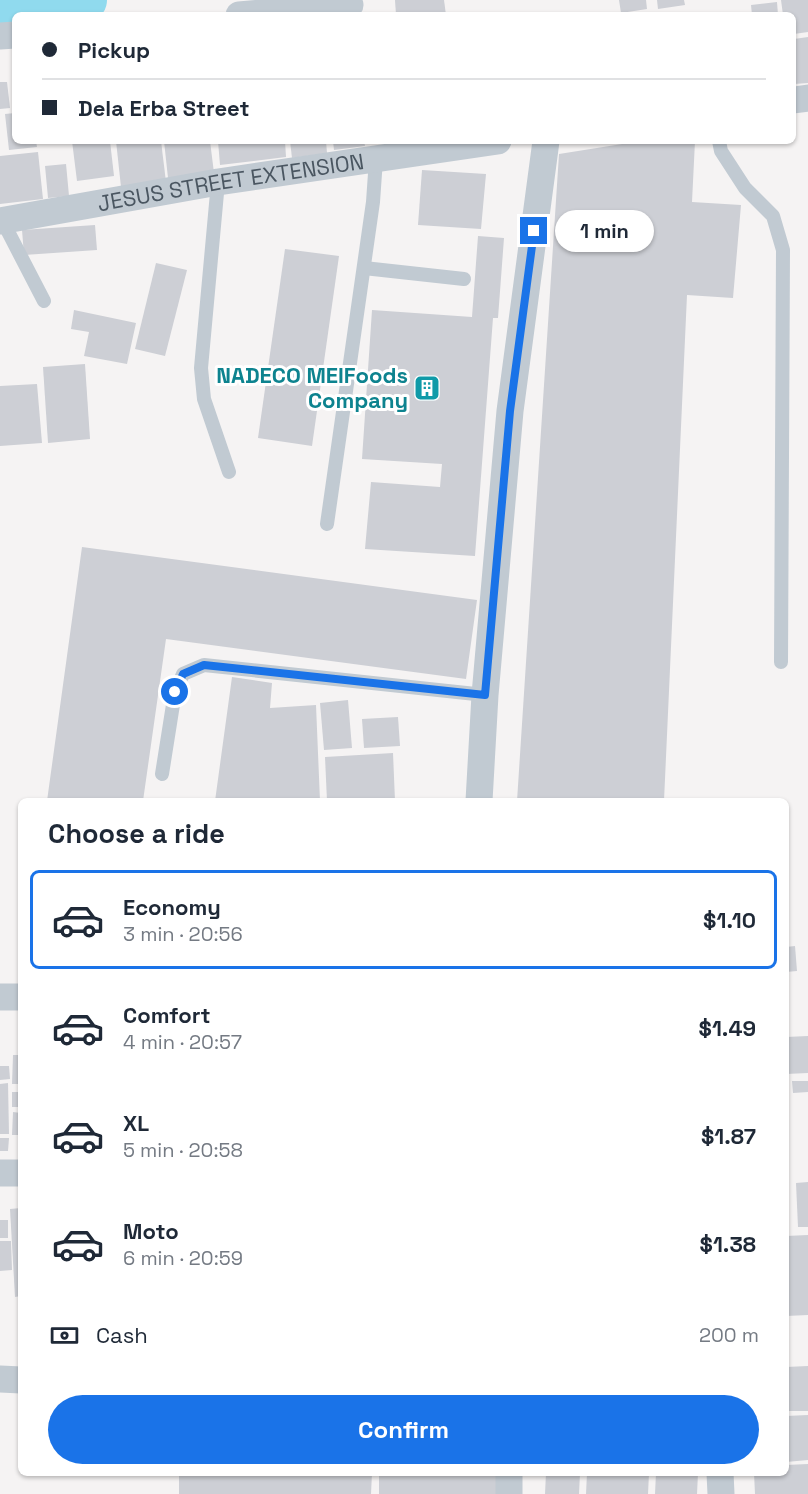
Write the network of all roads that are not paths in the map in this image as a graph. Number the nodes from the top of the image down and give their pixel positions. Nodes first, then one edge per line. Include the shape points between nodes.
1 (350, 5) dead end
2 (272, 12) edge
3 (478, 144) edge
4 (546, 144) edge
5 (720, 144) edge
6 (376, 159) junction
7 (218, 182) junction
8 (1, 221) edge
9 (364, 268) junction
10 (464, 279) dead end
11 (44, 301) dead end
12 (229, 472) dead end
13 (327, 524) dead end
14 (781, 662) dead end
15 (485, 695) junction
16 (162, 774) dead end
17 (479, 798) edge
18 (18, 997) edge
19 (0, 998) edge
20 (0, 1173) edge
21 (18, 1173) edge
22 (0, 1379) edge
23 (18, 1380) edge
24 (509, 1476) edge
25 (720, 1476) edge
26 (509, 1494) edge
27 (721, 1494) edge

1 - 2 street
3 - 6 street, JESUS STREET EXTENSION
4 - 15 street via 510,411
5 - 14 lane via 745,188 773,216 783,250
6 - 7 street, JESUS STREET EXTENSION
6 - 9 lane
7 - 8 street, JESUS STREET EXTENSION
7 - 12 lane via 201,368 204,399
8 - 11 lane
9 - 10 lane
9 - 13 lane
15 - 16 lane via 204,665 183,674 175,692
15 - 17 street
18 - 19 street
20 - 21 street
22 - 23 street
24 - 26 street
25 - 27 street

